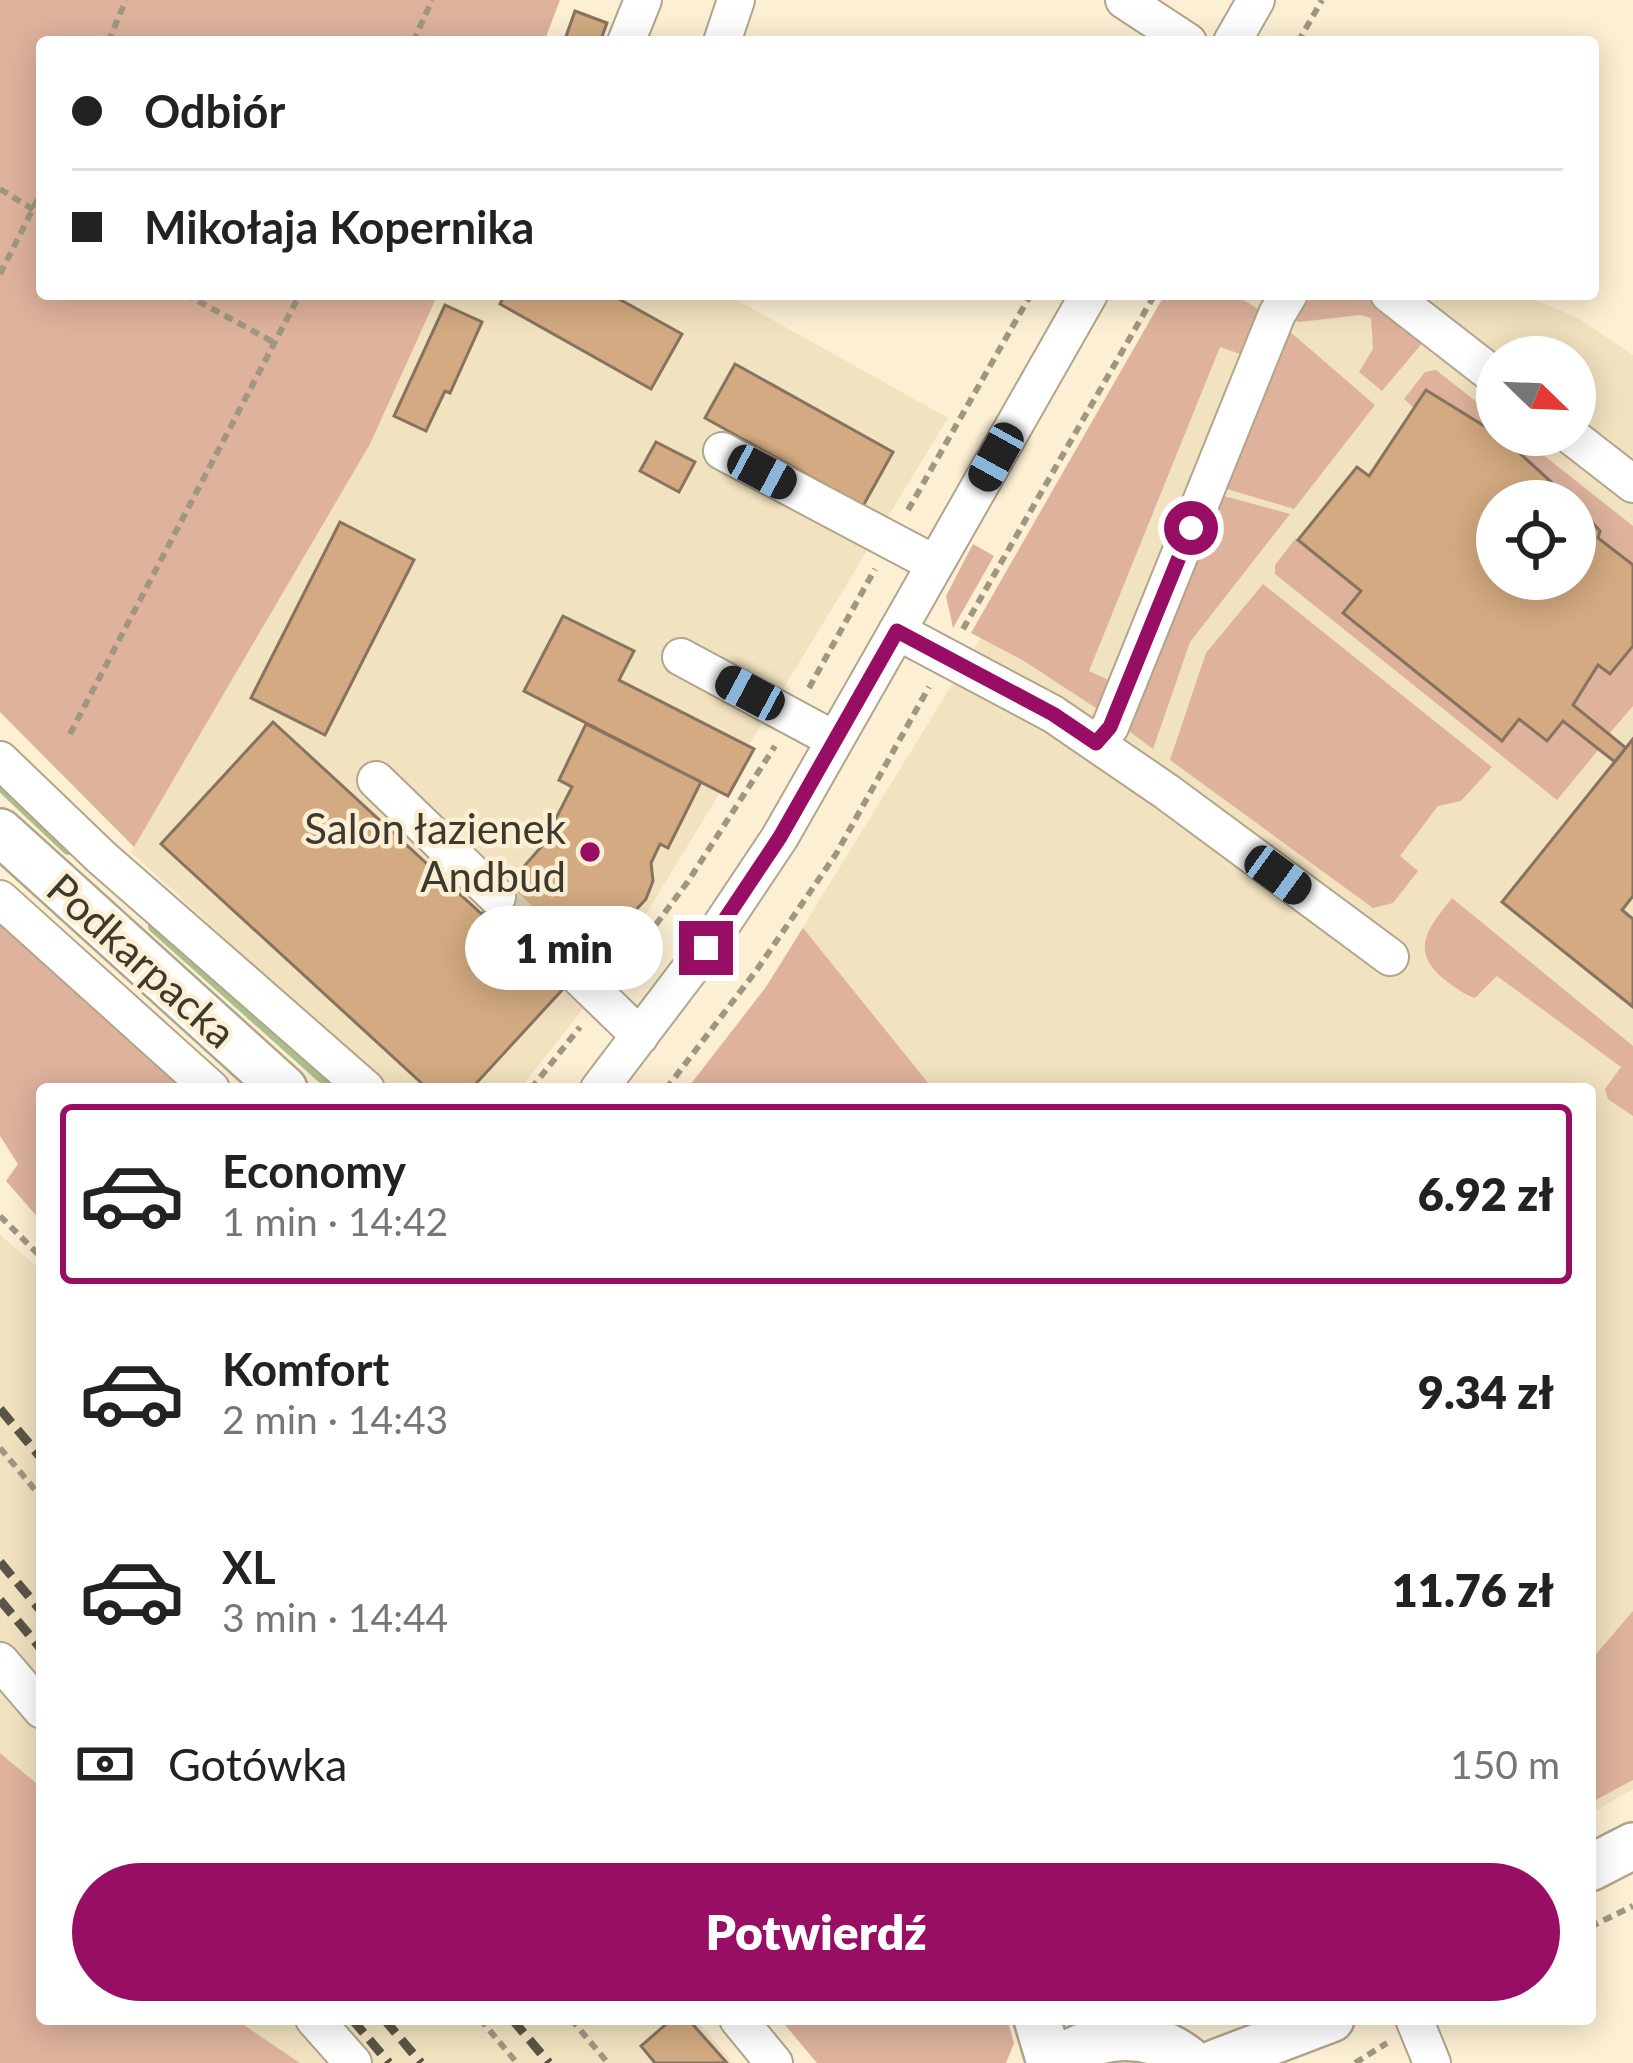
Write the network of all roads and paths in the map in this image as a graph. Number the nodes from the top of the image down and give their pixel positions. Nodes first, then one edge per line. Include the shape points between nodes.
1 (126, 0) edge
2 (432, 0) edge
3 (643, 0) edge
4 (736, 0) edge
5 (1256, 0) edge
6 (1322, 0) edge
7 (1128, 2) edge
8 (111, 36) edge
9 (416, 36) edge
10 (628, 36) edge
11 (724, 36) edge
12 (1180, 36) edge
13 (1235, 36) edge
14 (1301, 36) edge
15 (0, 189) edge
16 (36, 212) edge
17 (36, 216) edge
18 (0, 274) edge
19 (196, 300) edge
20 (297, 300) edge
21 (1027, 300) edge
22 (1086, 300) edge
23 (1152, 300) edge
24 (1285, 300) edge
25 (1397, 300) edge
26 (277, 344) junction
27 (1476, 362) edge
28 (722, 452) dead end
29 (1596, 455) edge
30 (1633, 484) edge
31 (908, 510) dead end
32 (883, 555) dead end
33 (935, 564) junction
34 (897, 631) junction
35 (959, 636) dead end
36 (681, 656) dead end
37 (938, 672) dead end
38 (800, 705) dead end
39 (785, 730) dead end
40 (70, 734) dead end
41 (835, 740) junction
42 (1096, 743) junction
43 (0, 760) edge
44 (376, 779) dead end
45 (0, 832) edge
46 (497, 897) tunnel mouth
47 (0, 898) edge
48 (1390, 957) dead end
49 (576, 974) tunnel mouth
50 (613, 983) dead end
51 (591, 1012) dead end
52 (640, 1036) junction
53 (204, 1083) edge
54 (277, 1083) edge
55 (359, 1083) edge
56 (536, 1083) edge
57 (604, 1083) edge
58 (670, 1083) edge
59 (0, 1216) edge
60 (36, 1252) edge
61 (0, 1448) edge
62 (36, 1491) edge
63 (0, 1661) edge
64 (36, 1704) edge
65 (1633, 1846) edge
66 (1596, 1865) edge
67 (1633, 1872) edge
68 (1596, 1887) edge
69 (1633, 1906) edge
70 (1596, 1924) edge
71 (319, 2025) edge
72 (485, 2025) edge
73 (576, 2025) edge
74 (743, 2025) edge
75 (1039, 2025) edge
76 (1312, 2025) edge
77 (1325, 2025) edge
78 (1416, 2025) edge
79 (1103, 2027) edge
80 (353, 2063) edge
81 (517, 2063) edge
82 (608, 2063) edge
83 (773, 2063) edge
84 (1052, 2063) edge
85 (1192, 2063) edge
86 (1215, 2063) edge
87 (1285, 2063) edge
88 (1432, 2063) edge

1 - 8 path
2 - 9 path
3 - 10 street
4 - 11 street
5 - 13 street
6 - 14 path
7 - 12 street
15 - 16 path
17 - 18 path
19 - 26 path
20 - 26 path
21 - 31 path
22 - 33 street
23 - 35 path
24 - 42 street via 1110,727
25 - 27 street
26 - 40 path
28 - 33 street
29 - 30 street
32 - 38 path
33 - 34 street
34 - 41 street
34 - 42 street
36 - 41 street
37 - 58 path via 836,854
39 - 50 path
41 - 52 street via 768,856
42 - 48 street
43 - 55 street
44 - 46 street
45 - 54 main road, Podkarpacka
47 - 53 street
49 - 52 street
51 - 56 path
52 - 57 street
59 - 60 path
61 - 62 path
63 - 64 street
65 - 66 main road
67 - 68 main road
69 - 70 path
71 - 80 street
72 - 81 path
73 - 82 path
74 - 83 street
75 - 84 main road
76 - 86 main road
77 - 87 main road
78 - 88 street
79 - 84 main road
79 - 85 main road

